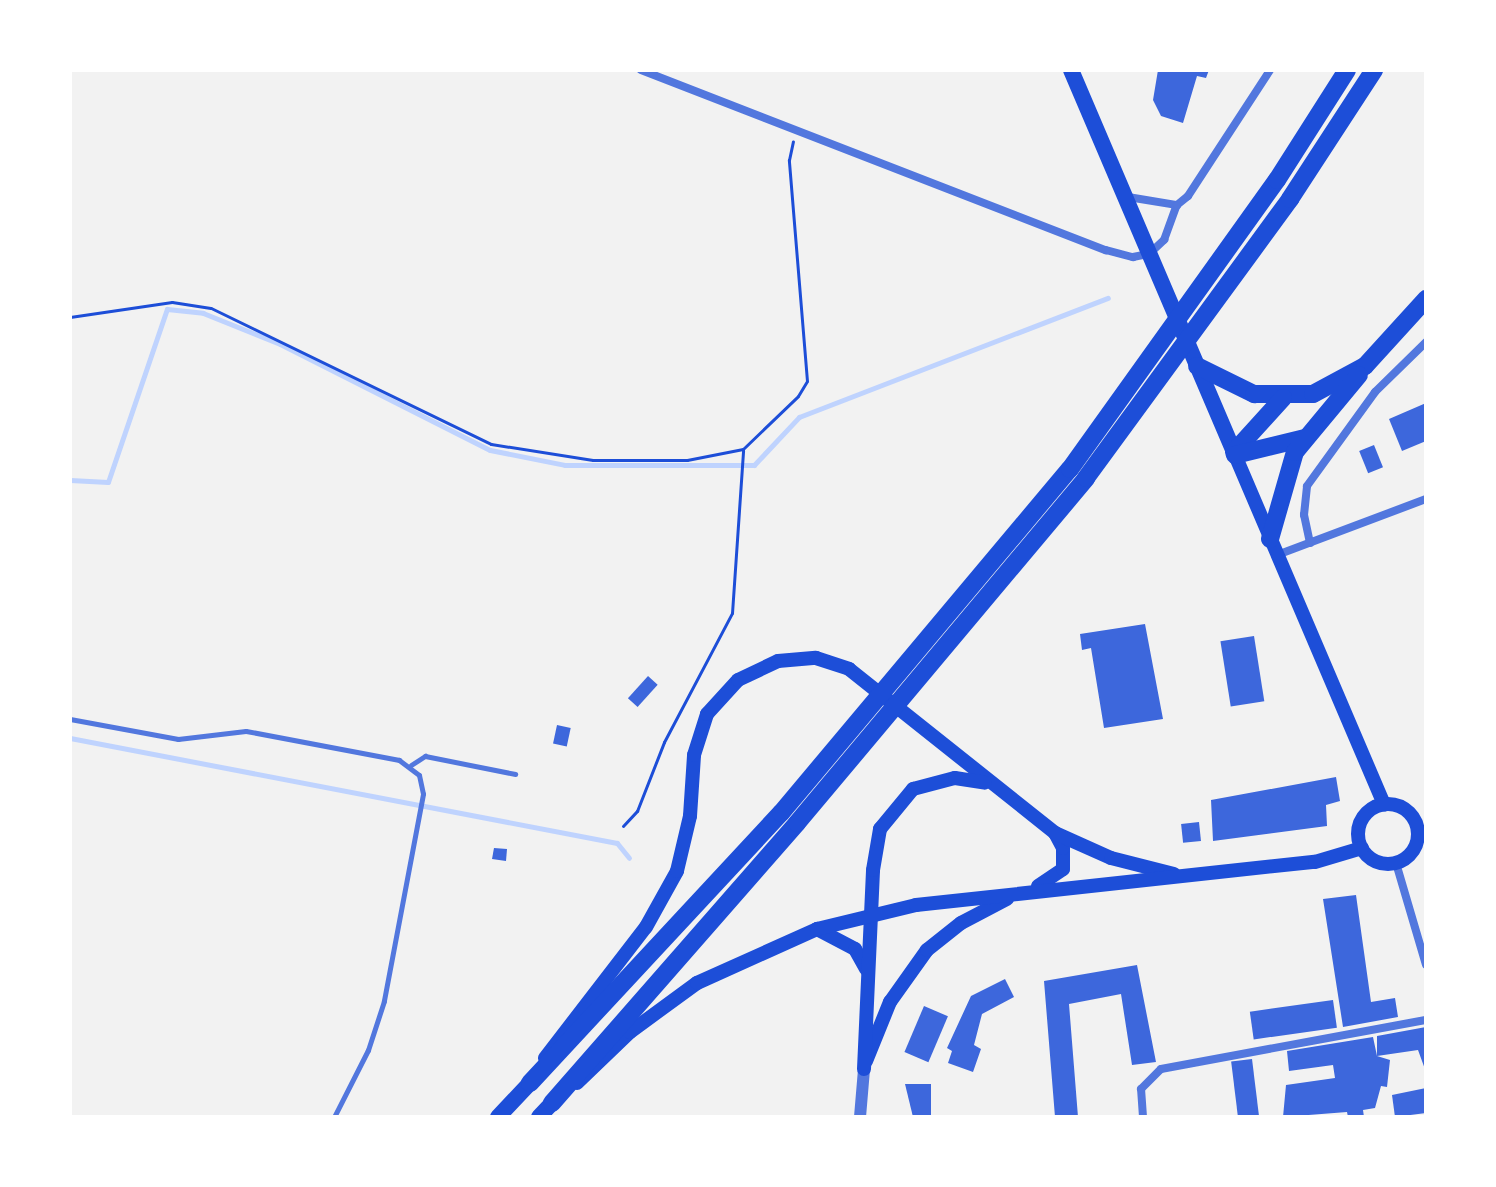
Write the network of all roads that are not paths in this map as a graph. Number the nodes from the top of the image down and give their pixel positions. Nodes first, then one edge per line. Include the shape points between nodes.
1 (641, 70) edge
2 (1071, 70) edge
3 (1270, 70) edge
4 (1347, 70) edge
5 (1374, 70) edge
6 (1124, 195) junction
7 (1177, 205) junction
8 (1149, 254) junction
9 (1426, 299) edge
10 (1426, 342) edge
11 (1197, 366) junction
12 (1365, 366) junction
13 (1283, 398) junction
14 (1305, 438) junction
15 (1234, 454) junction
16 (1426, 499) edge
17 (1310, 543) junction
18 (1274, 547) junction
19 (70, 719) edge
20 (411, 765) junction
21 (515, 774) dead end
22 (987, 783) junction
23 (1384, 805) junction
24 (789, 818) junction
25 (1055, 833) junction
26 (1422, 836) edge
27 (1362, 848) junction
28 (1396, 863) junction
29 (1174, 874) junction
30 (1019, 893) junction
31 (871, 913) junction
32 (817, 929) junction
33 (1426, 965) edge
34 (866, 969) junction
35 (1426, 1020) edge
36 (864, 1069) junction
37 (530, 1083) junction
38 (546, 1110) edge
39 (334, 1117) edge
40 (498, 1117) edge
41 (860, 1117) edge
42 (1143, 1117) edge

1 - 8 street via 1106,250
2 - 6 main road
3 - 7 street via 1202,181
4 - 24 highway via 1277,180 1070,469
5 - 24 highway via 1290,199 1086,478
6 - 7 street
6 - 8 main road
7 - 8 street via 1176,219
8 - 11 main road
9 - 12 highway
10 - 17 street via 1375,392 1307,486 1304,515
11 - 13 highway via 1254,394
11 - 15 main road
12 - 13 highway via 1325,390
12 - 14 highway
13 - 15 highway
14 - 15 highway
14 - 18 highway via 1288,466
15 - 18 main road
16 - 17 street
17 - 18 street
18 - 23 main road
19 - 20 lane via 178,739 246,731
20 - 21 lane via 425,756
20 - 39 lane via 423,794 380,1017
22 - 25 main road
22 - 31 main road via 932,781 898,800 875,848
22 - 37 main road via 870,683 833,663 796,657 738,680 721,695 699,733 685,844 665,895 624,957 566,1025
23 - 26 main road via 1408,812
23 - 27 main road via 1362,820
24 - 37 highway
24 - 38 highway
25 - 29 main road via 1111,858
25 - 30 main road via 1063,848 1063,869 1056,878
26 - 28 main road via 1412,853
27 - 28 main road via 1376,862
27 - 29 main road via 1315,862
28 - 33 street
29 - 30 main road
30 - 31 main road
30 - 36 main road via 961,923 927,950 890,1002
31 - 32 main road
31 - 34 main road
32 - 34 main road via 855,949
32 - 38 main road via 697,983 630,1032
34 - 36 main road
35 - 42 street via 1161,1069 1147,1077 1141,1089
36 - 41 street
37 - 40 main road

